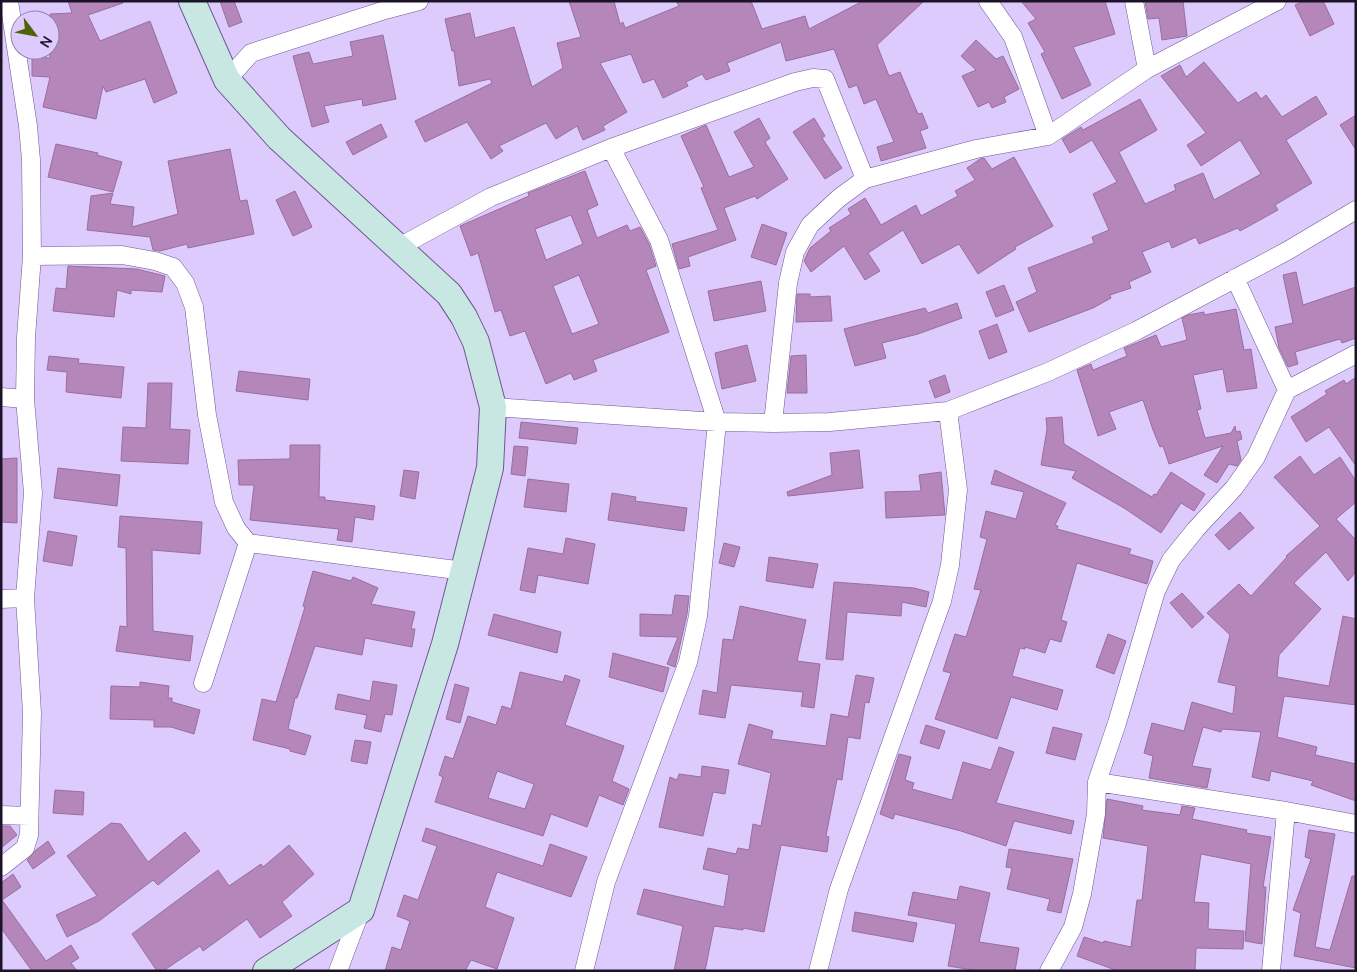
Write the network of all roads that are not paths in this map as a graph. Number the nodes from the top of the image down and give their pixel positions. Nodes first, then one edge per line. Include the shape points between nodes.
1 (9, 1) edge
2 (192, 1) edge
3 (419, 1) edge
4 (988, 1) edge
5 (1134, 1) edge
6 (1277, 1) edge
7 (382, 5) edge
8 (1147, 69) junction
9 (227, 80) junction
10 (1048, 136) junction
11 (611, 148) junction
12 (865, 179) junction
13 (1356, 210) edge
14 (399, 247) junction
15 (32, 256) junction
16 (1235, 278) junction
17 (1356, 354) edge
18 (1286, 390) junction
19 (1, 397) edge
20 (25, 399) junction
21 (493, 407) junction
22 (948, 411) junction
23 (717, 422) junction
24 (773, 423) junction
25 (248, 543) junction
26 (464, 571) junction
27 (25, 598) junction
28 (1, 599) edge
29 (203, 683) dead end
30 (1097, 782) junction
31 (1286, 811) junction
32 (1, 816) edge
33 (28, 816) junction
34 (1356, 824) edge
35 (1, 868) edge
36 (361, 910) junction
37 (266, 971) edge
38 (338, 971) edge
39 (584, 971) edge
40 (818, 971) edge
41 (1049, 971) edge
42 (1272, 971) edge

1 - 15 street via 28,126
2 - 9 street
3 - 7 street
4 - 10 street via 1013,37
5 - 8 street
6 - 8 street
7 - 9 street via 251,53
8 - 10 street
9 - 14 street via 279,138
10 - 12 street via 976,149
11 - 12 street via 795,82 825,79
11 - 14 street via 491,197
11 - 23 street via 660,240
12 - 24 street via 810,225 795,252 788,283
13 - 16 street
14 - 21 street via 449,294 464,317 476,342
15 - 20 street
15 - 25 street via 122,255 155,261 173,267 177,272 194,306 207,415 224,502 236,528
16 - 18 street
16 - 22 street via 1136,331 1048,372
17 - 18 street
18 - 30 street via 1256,457 1234,488 1171,560 1156,590
19 - 20 street
20 - 27 street via 33,493
21 - 23 street
21 - 26 street via 490,468
22 - 24 street via 830,422
22 - 40 street via 958,490 950,566 942,600 839,889
23 - 24 street
23 - 39 street via 698,616 688,662 606,882
25 - 26 street
25 - 29 street
26 - 36 street via 445,644
27 - 28 street
27 - 33 street via 32,714
30 - 31 street
30 - 41 street via 1096,814 1082,894 1073,927
31 - 34 street
31 - 42 street
32 - 33 street
33 - 35 street via 29,835 25,848
36 - 37 street
36 - 38 street

